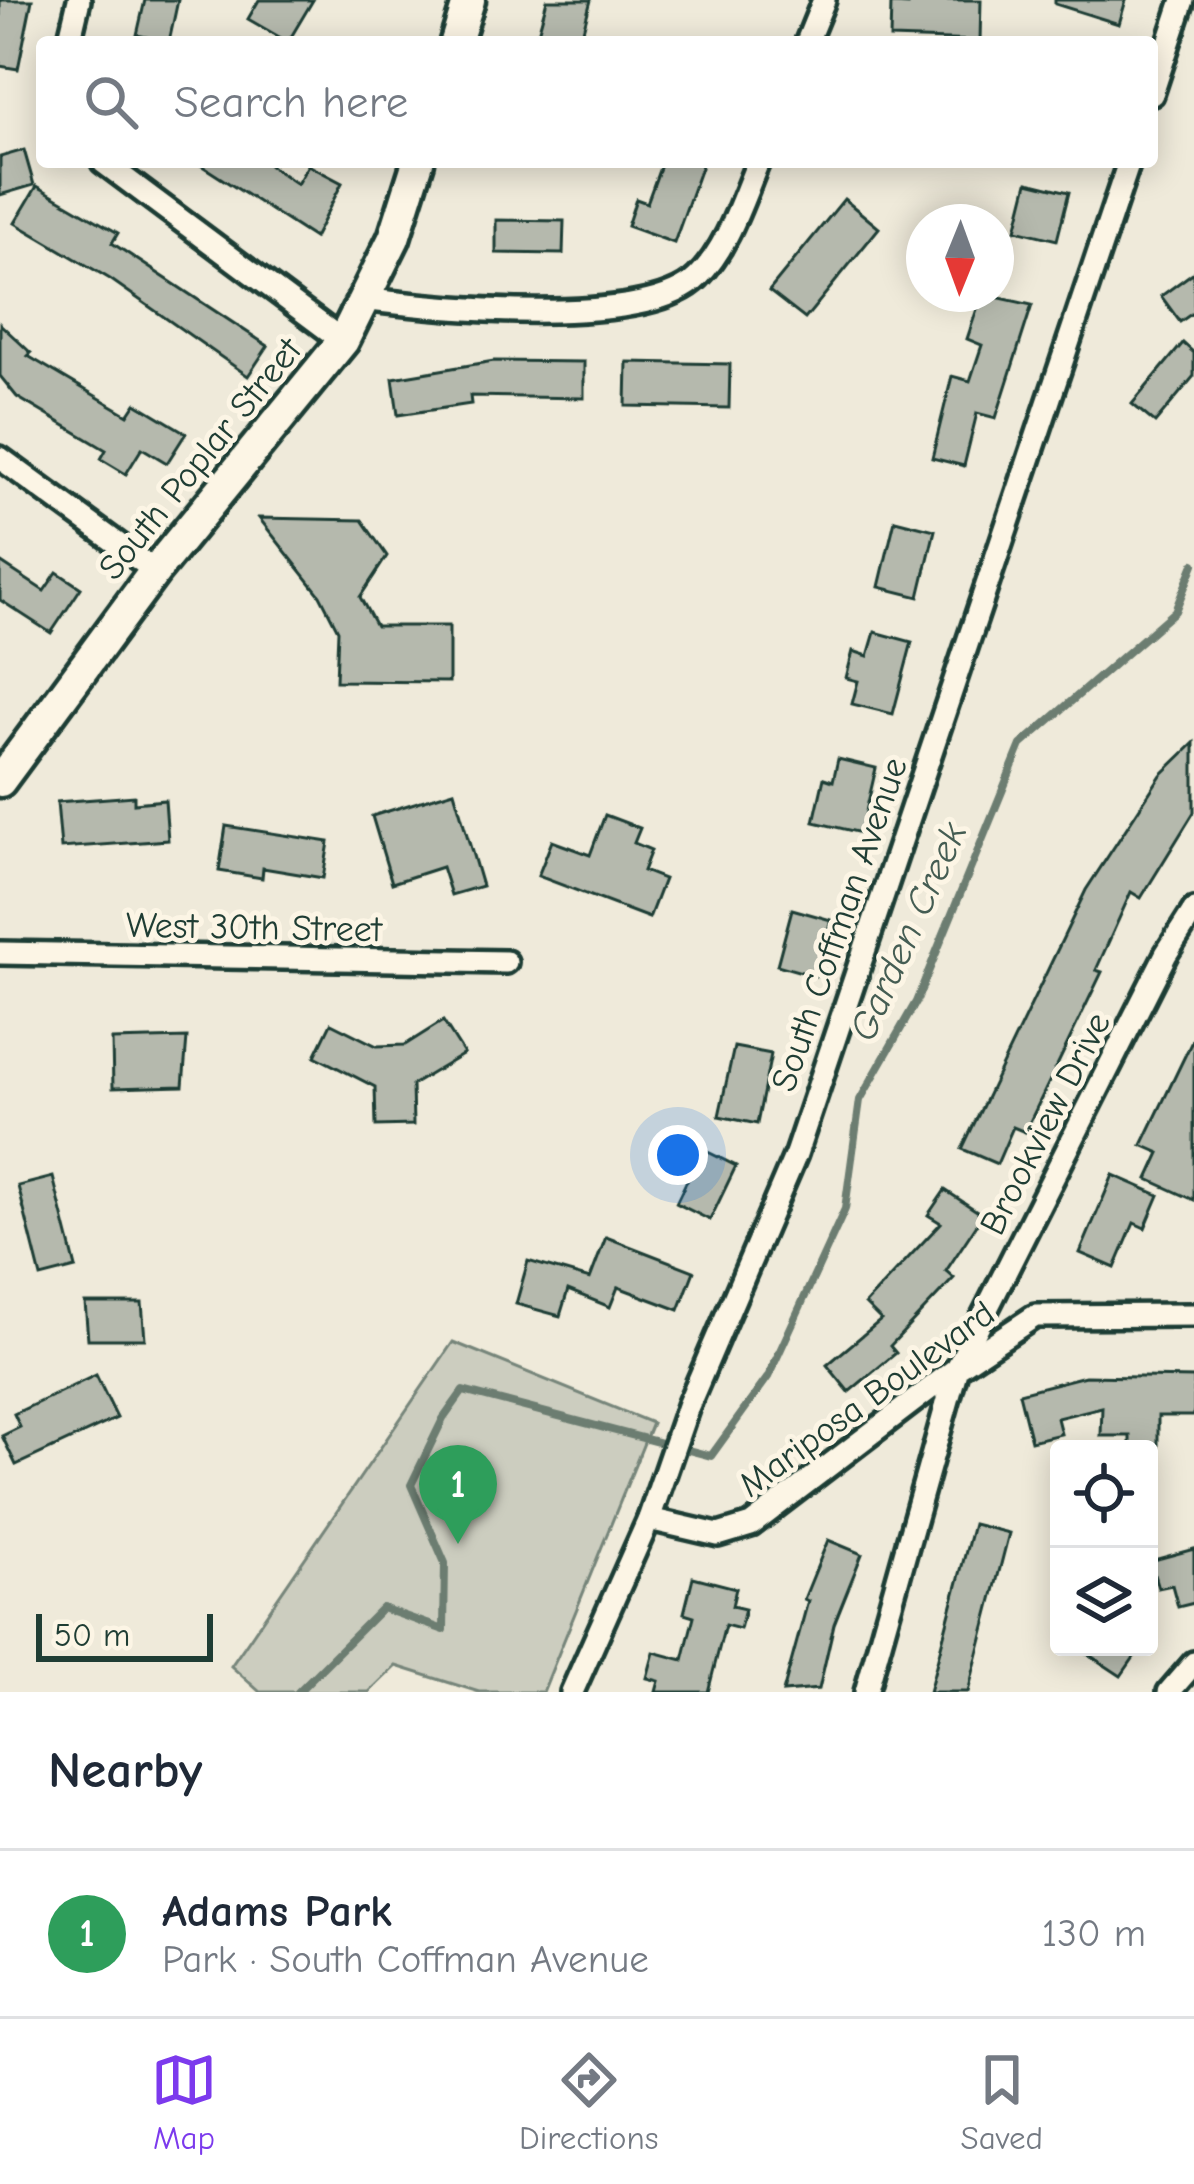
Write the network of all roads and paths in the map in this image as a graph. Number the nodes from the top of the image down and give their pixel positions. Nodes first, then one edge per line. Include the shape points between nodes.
1 (79, 0) edge
2 (470, 0) edge
3 (824, 0) edge
4 (1184, 0) edge
5 (70, 36) edge
6 (458, 36) edge
7 (809, 36) edge
8 (1158, 76) edge
9 (112, 168) edge
10 (416, 168) edge
11 (755, 168) edge
12 (1127, 168) edge
13 (362, 299) junction
14 (343, 341) junction
15 (0, 458) edge
16 (155, 572) junction
17 (0, 781) edge
18 (1194, 910) edge
19 (0, 953) edge
20 (506, 962) dead end
21 (1194, 1315) edge
22 (956, 1368) junction
23 (649, 1519) junction
24 (1194, 1663) edge
25 (572, 1692) edge
26 (866, 1692) edge
27 (1169, 1692) edge

1 - 5 street
2 - 6 main road
3 - 7 street
4 - 8 street
9 - 14 street
10 - 13 main road, South Poplar Street via 394,238
11 - 13 street via 713,257 660,302 597,310
12 - 23 street, South Coffman Avenue via 796,1154 688,1406
13 - 14 main road, South Poplar Street
14 - 16 main road, South Poplar Street
15 - 16 street
16 - 17 main road, South Poplar Street
18 - 22 street, Brookview Drive
19 - 20 street, West 30th Street
21 - 22 street, Mariposa Boulevard via 1035,1316
22 - 23 street, Mariposa Boulevard via 751,1525 718,1535
22 - 26 street
23 - 25 street, South Coffman Avenue
24 - 27 street

